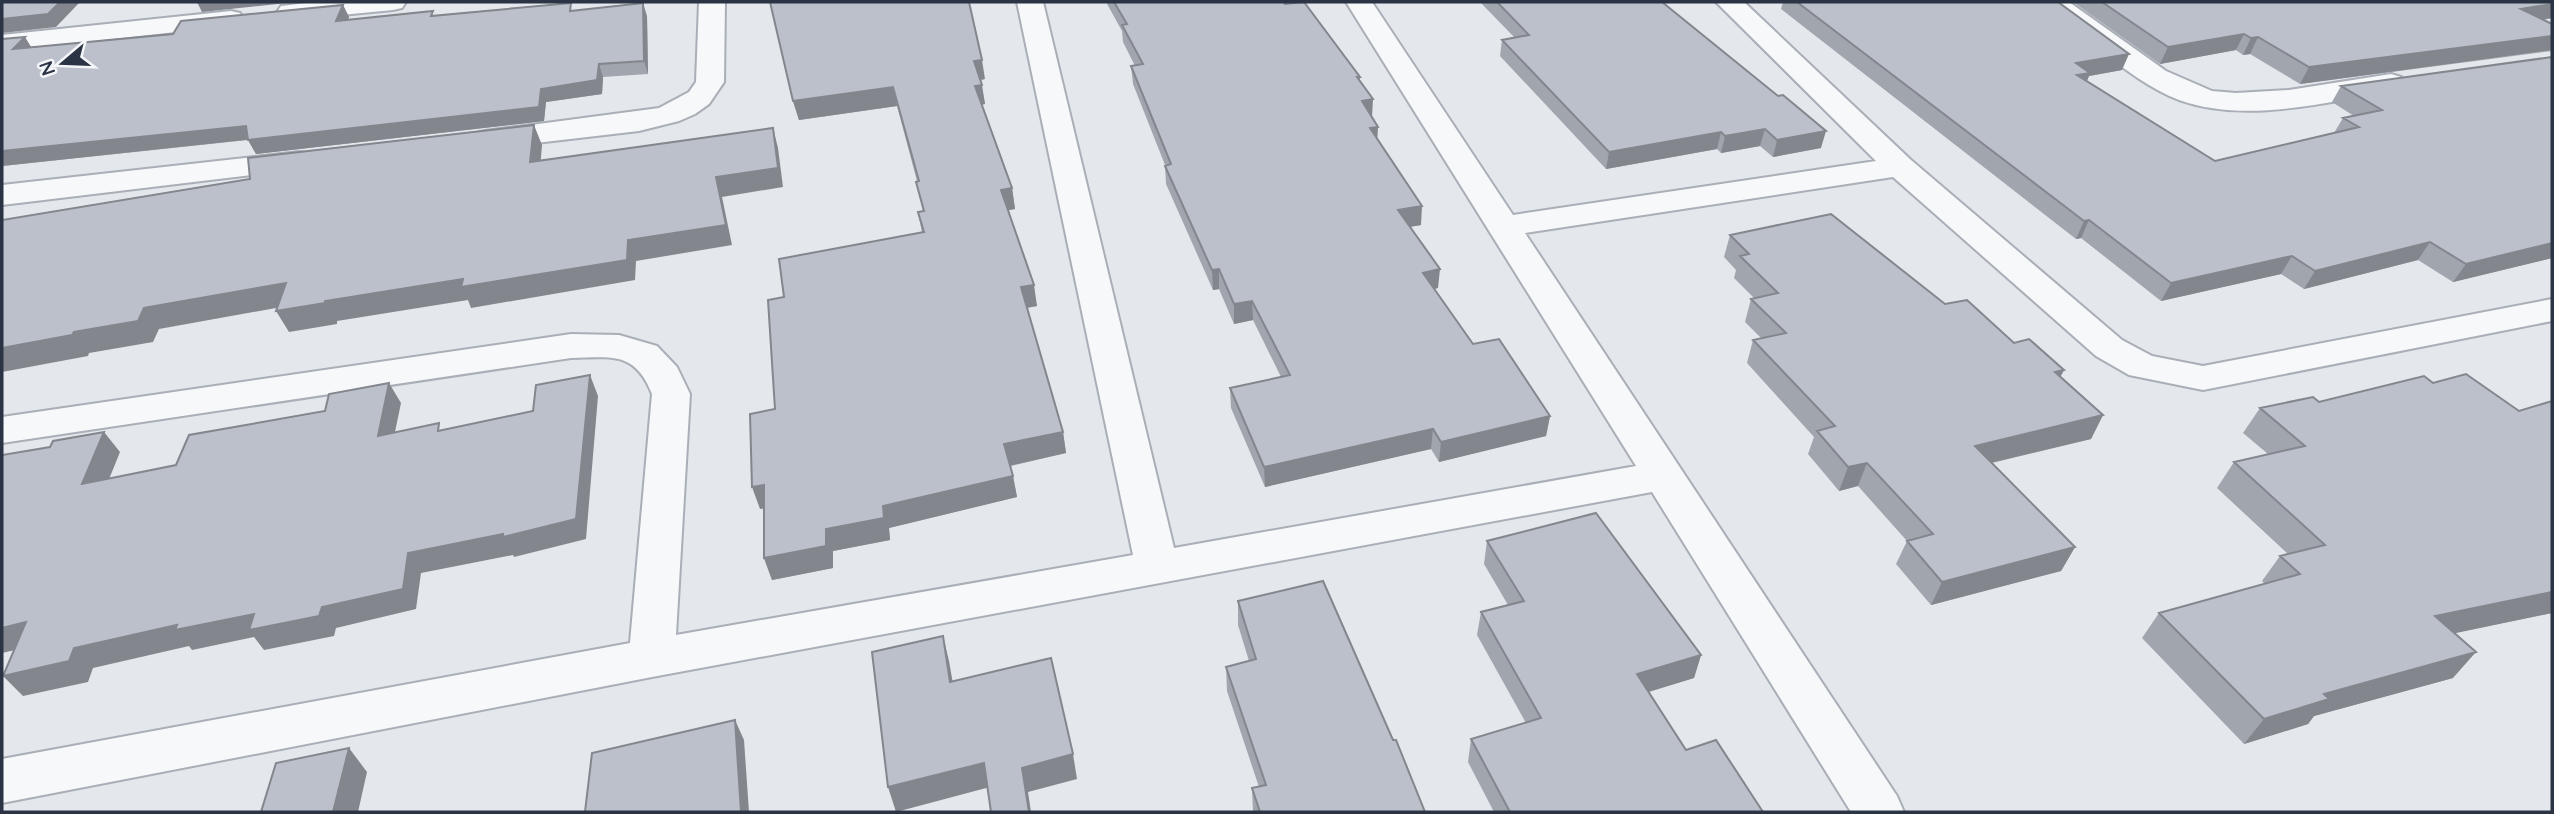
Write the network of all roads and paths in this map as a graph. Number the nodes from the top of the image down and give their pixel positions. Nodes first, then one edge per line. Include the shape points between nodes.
1 (135, 2) edge
2 (393, 2) edge
3 (712, 2) edge
4 (1030, 2) edge
5 (1359, 2) edge
6 (1729, 2) edge
7 (2053, 2) edge
8 (115, 31) junction
9 (2, 43) edge
10 (2415, 80) edge
11 (459, 143) edge
12 (334, 157) edge
13 (1900, 167) junction
14 (2, 195) edge
15 (1503, 226) junction
16 (2552, 310) edge
17 (2, 430) edge
18 (1664, 476) junction
19 (1157, 568) junction
20 (652, 658) junction
21 (2, 781) edge
22 (1879, 812) edge

1 - 8 street
2 - 8 street
3 - 11 street via 710,82 685,108 639,122
4 - 19 street
5 - 15 street
6 - 13 street
7 - 10 street via 2167,84 2219,101 2250,102
8 - 9 street
12 - 14 street
13 - 15 street
13 - 16 street via 2109,348 2142,366 2172,374 2203,378
15 - 18 street
17 - 20 street via 571,346 638,351 656,361 671,394
18 - 19 street
18 - 22 street
19 - 20 street
20 - 21 street

